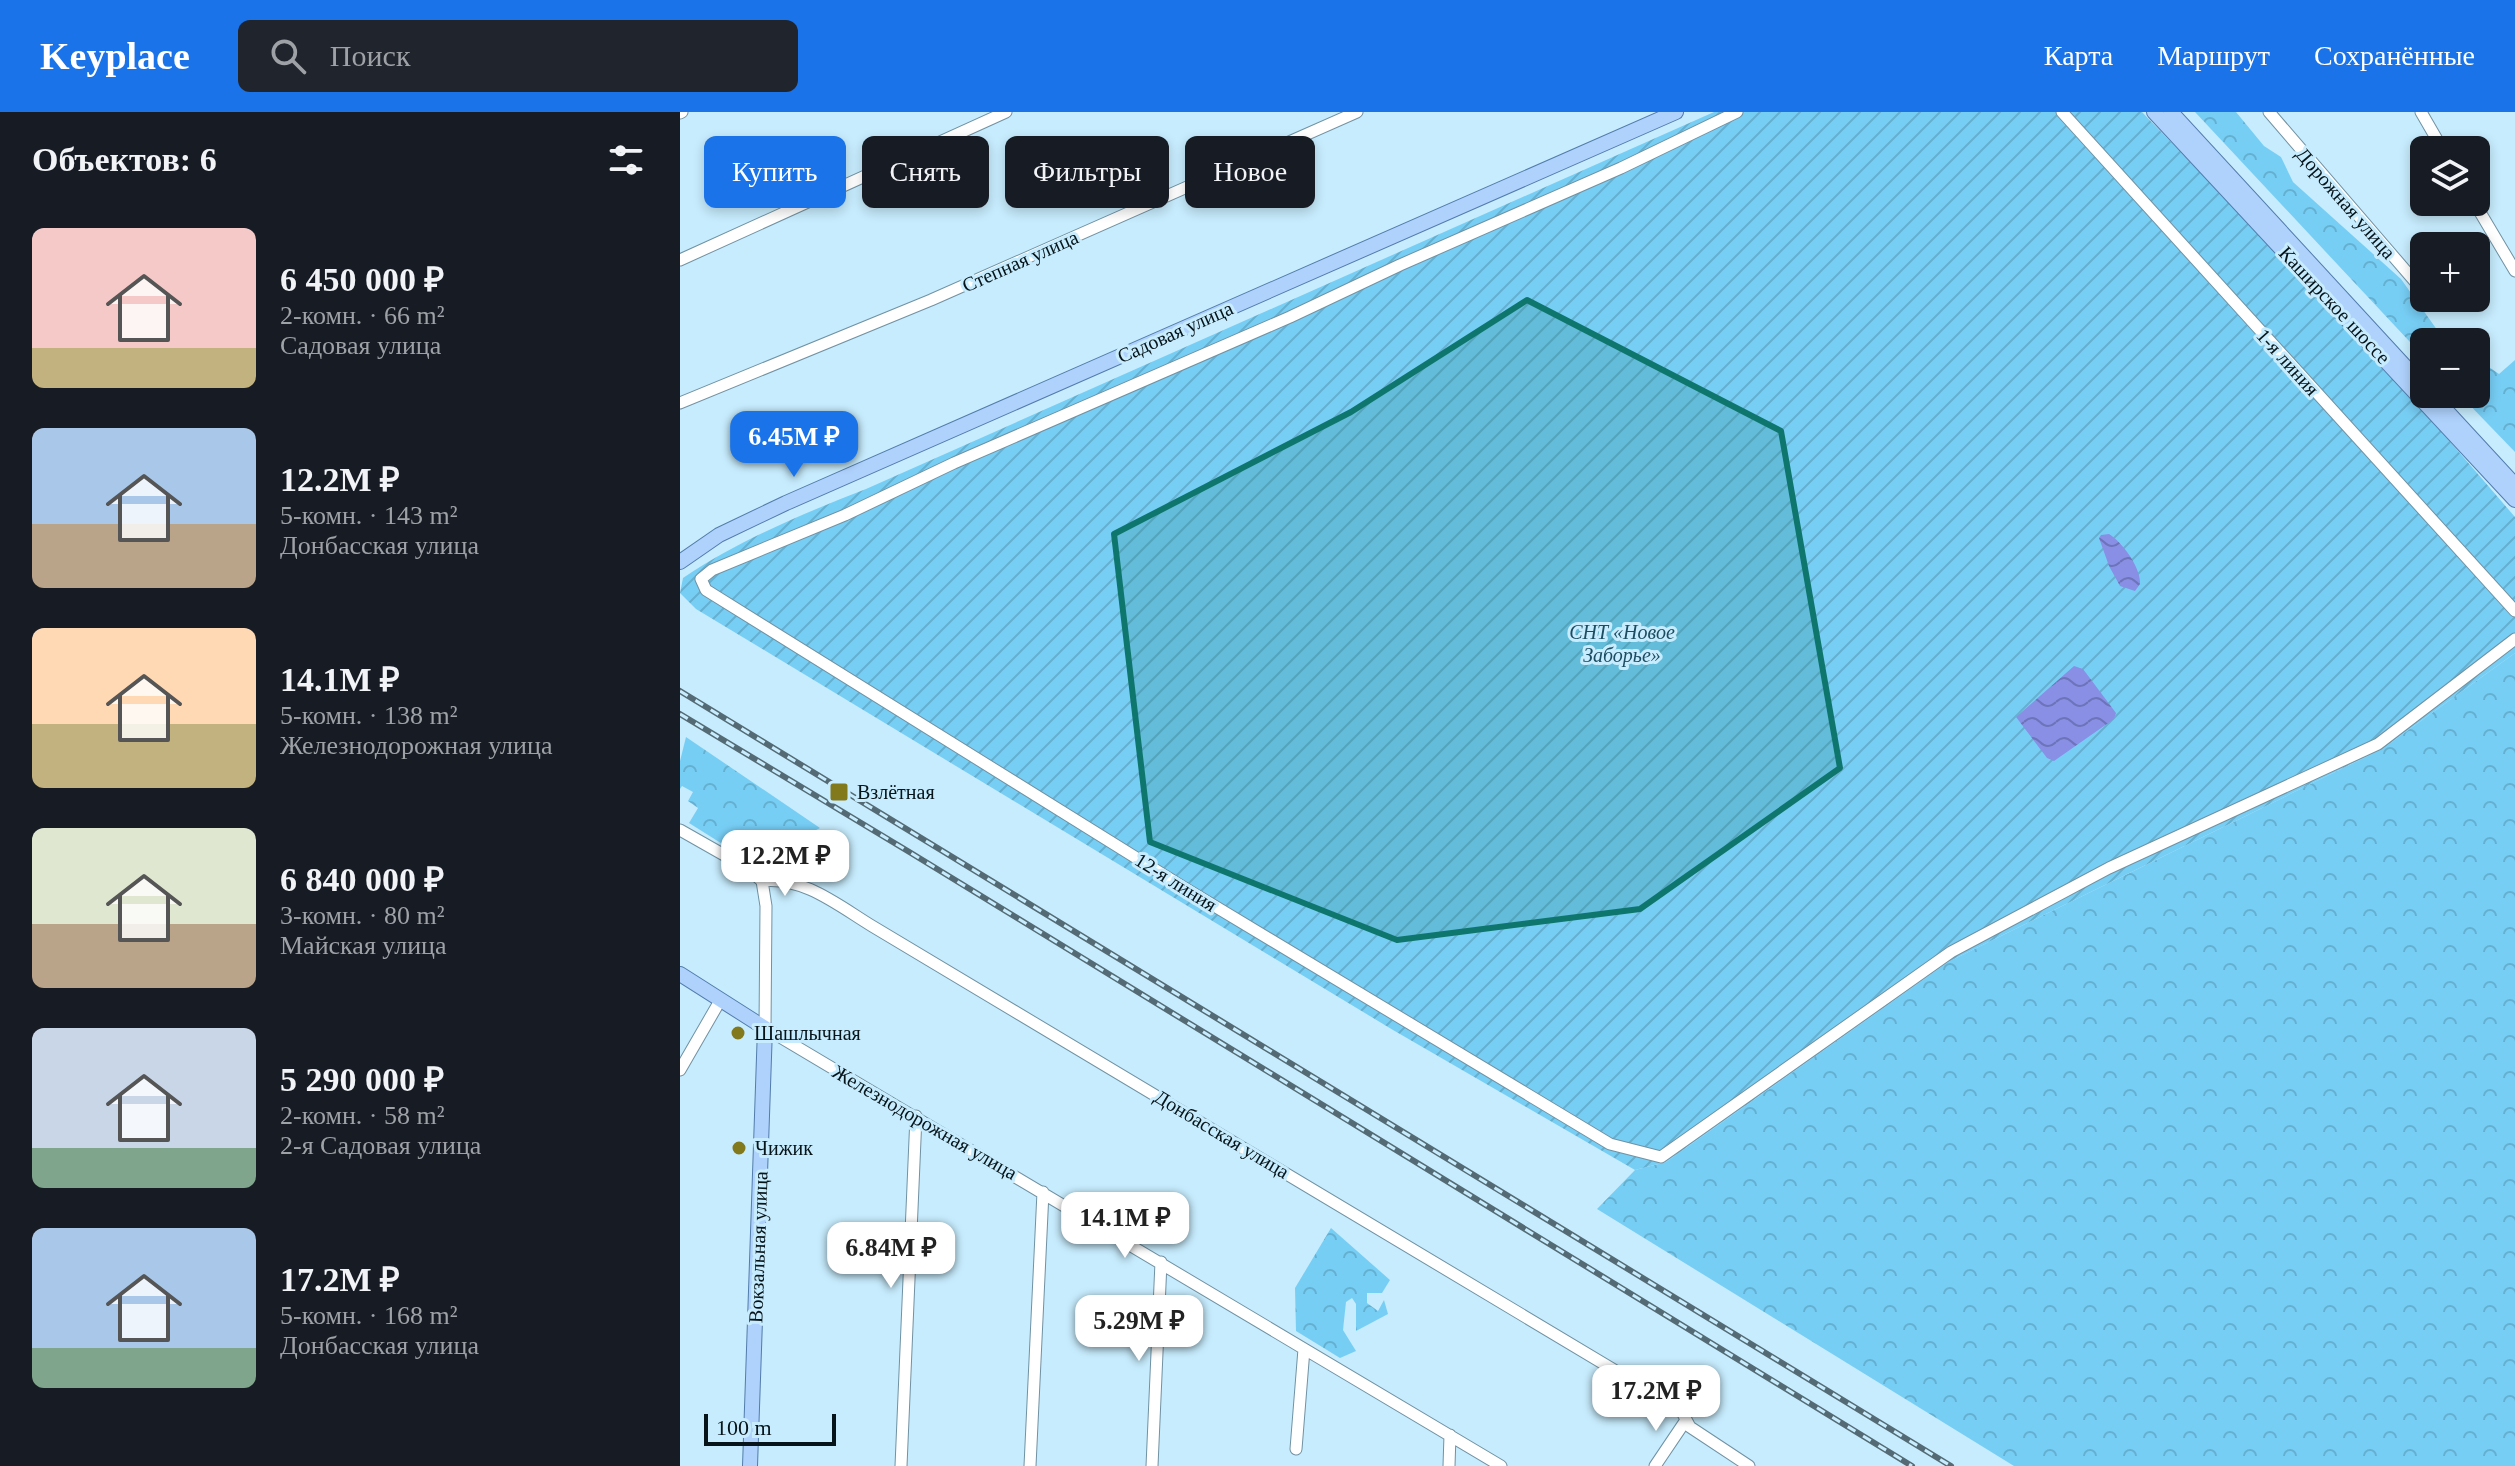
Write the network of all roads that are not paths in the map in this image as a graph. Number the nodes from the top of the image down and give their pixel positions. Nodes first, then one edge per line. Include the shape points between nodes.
1 (1006, 112) edge
2 (1357, 112) edge
3 (1676, 112) edge
4 (1737, 112) edge
5 (2062, 112) edge
6 (2154, 112) edge
7 (2171, 112) edge
8 (2269, 112) edge
9 (2421, 112) edge
10 (2435, 136) edge
11 (2482, 216) edge
12 (680, 260) edge
13 (2515, 271) edge
14 (2410, 276) edge
15 (2410, 372) edge
16 (680, 403) edge
17 (2444, 408) edge
18 (2515, 485) edge
19 (2515, 500) edge
20 (680, 562) edge
21 (2515, 611) edge
22 (2515, 639) edge
23 (680, 830) edge
24 (762, 881) junction
25 (680, 974) edge
26 (721, 999) junction
27 (765, 1028) junction
28 (680, 1070) edge
29 (916, 1116) junction
30 (1043, 1192) junction
31 (1161, 1262) junction
32 (1304, 1349) junction
33 (1686, 1420) junction
34 (1450, 1435) junction
35 (1296, 1449) dead end
36 (750, 1466) edge
37 (901, 1466) edge
38 (1030, 1466) edge
39 (1152, 1466) edge
40 (1449, 1466) edge
41 (1501, 1466) edge
42 (1655, 1466) edge
43 (1749, 1466) edge

1 - 12 street
2 - 16 street, Степная улица via 931,300
3 - 20 main road, Садовая улица via 786,503 719,535
4 - 22 street, 12-я линия via 1290,317 712,570 701,579 703,585 1183,887 1610,1144 1661,1157 1951,952 2109,868 2378,744
5 - 21 street, 1-я линия
6 - 19 main road, Каширское шоссе
7 - 15 main road, Каширское шоссе
8 - 14 street, Дорожная улица
9 - 10 street
11 - 13 street
17 - 18 main road
23 - 24 street, Донбасская улица
24 - 27 street
24 - 33 street, Донбасская улица via 798,884 872,926 1681,1410
25 - 26 main road, Железнодорожная улица
26 - 27 main road, Железнодорожная улица
26 - 28 street
27 - 29 street, Железнодорожная улица
27 - 36 main road, Вокзальная улица
29 - 30 street, Железнодорожная улица
29 - 37 street
30 - 31 street, Железнодорожная улица
30 - 38 street
31 - 32 street, Железнодорожная улица
31 - 39 street
32 - 34 street, Железнодорожная улица
32 - 35 street
33 - 42 street
33 - 43 street, Донбасская улица
34 - 40 street
34 - 41 street, Железнодорожная улица

